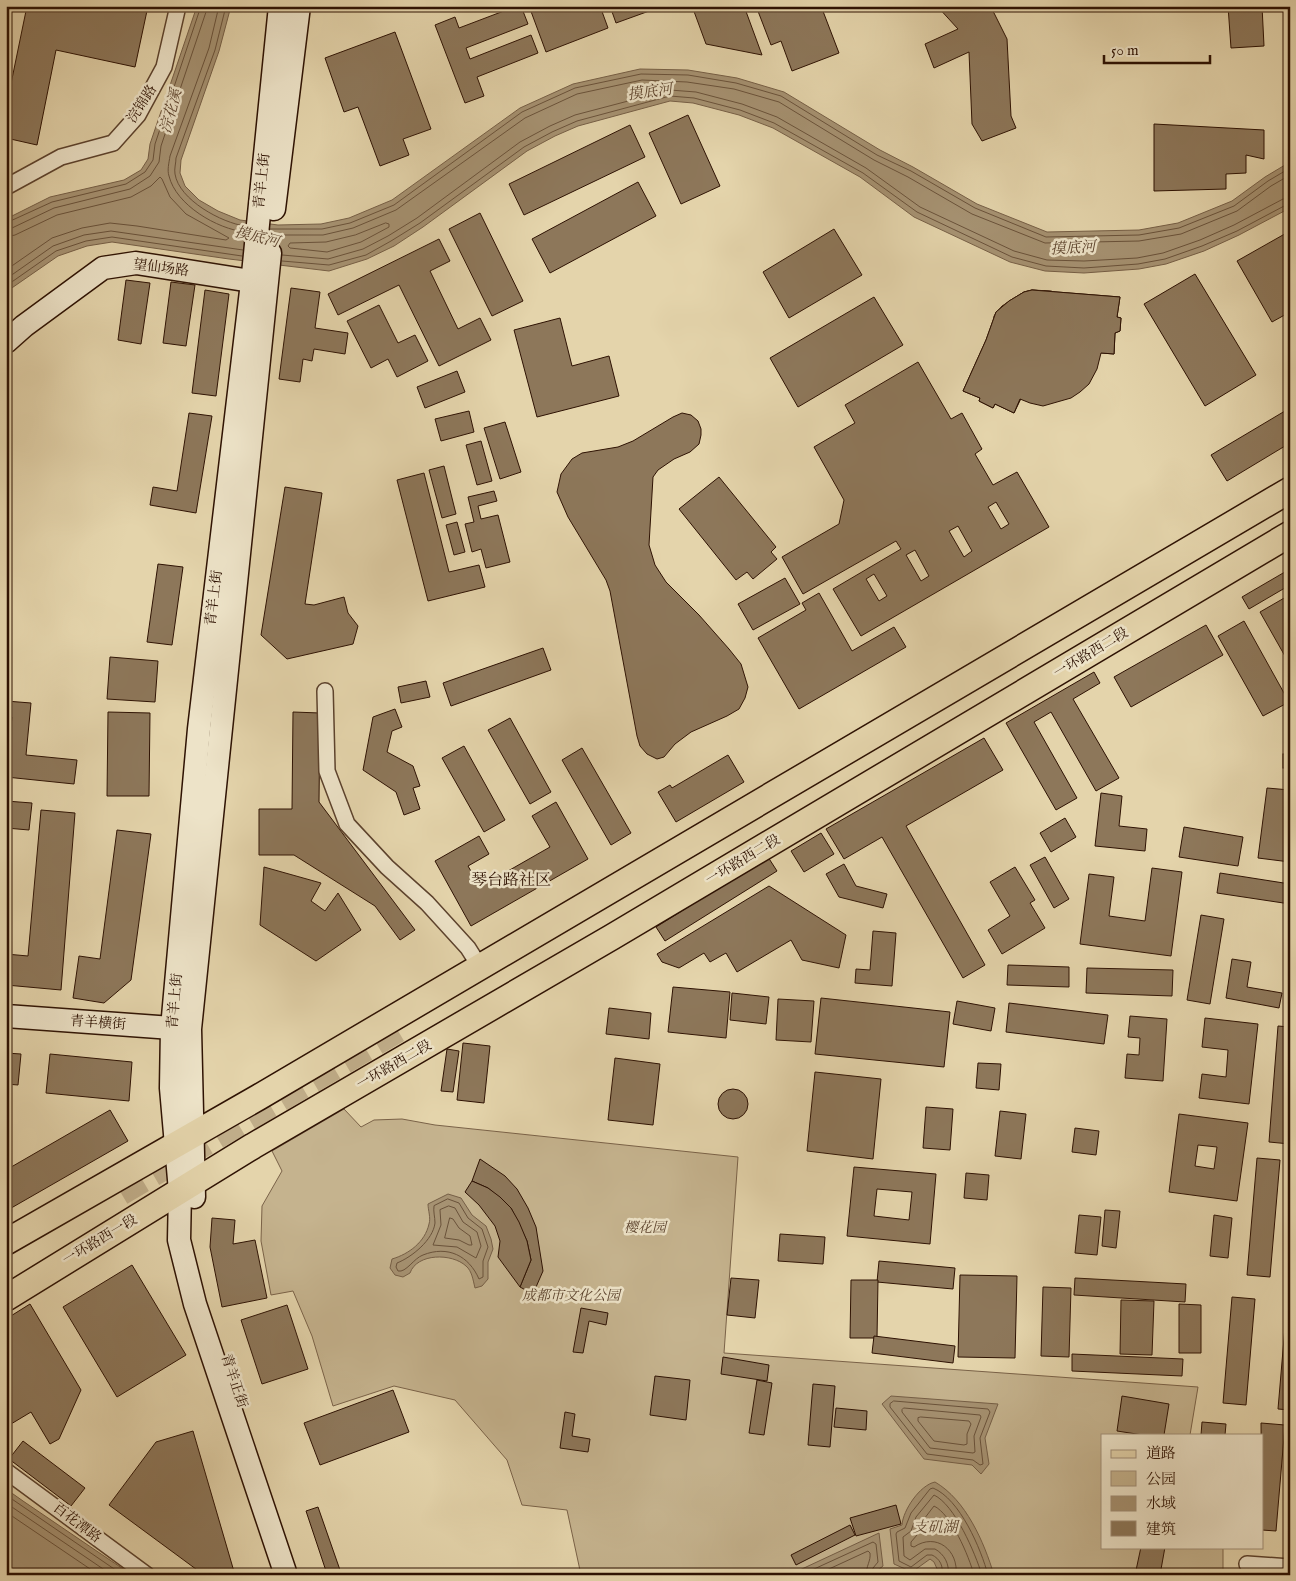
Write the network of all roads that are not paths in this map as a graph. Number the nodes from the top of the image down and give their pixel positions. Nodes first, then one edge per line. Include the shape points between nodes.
1 (178, 6) edge
2 (280, 6) edge
3 (299, 6) edge
4 (6, 186) edge
5 (266, 212) junction
6 (257, 276) junction
7 (6, 342) edge
8 (1290, 490) edge
9 (1290, 534) edge
10 (325, 691) dead end
11 (480, 967) junction
12 (6, 1016) edge
13 (181, 1029) junction
14 (184, 1140) junction
15 (187, 1187) junction
16 (6, 1242) edge
17 (6, 1260) edge
18 (6, 1280) edge
19 (6, 1298) edge
20 (6, 1471) edge
21 (1247, 1564) dead end
22 (1290, 1567) edge
23 (147, 1575) edge
24 (286, 1575) edge
25 (297, 1575) edge

1 - 4 street, 浣锦路 via 164,67 138,115 112,143 61,157
2 - 5 main road, 青羊上街
3 - 5 main road, 青羊上街
5 - 6 main road, 青羊上街
6 - 7 main road, 望仙场路 via 136,263 103,268
6 - 13 main road, 青羊上街
8 - 11 main road
9 - 15 main road, 一环路西二段
10 - 11 street via 327,771 348,824 387,867 427,903 468,948
11 - 14 main road
12 - 13 main road, 青羊横街
13 - 14 main road, 青羊上街
14 - 15 main road, 青羊上街
14 - 16 main road
15 - 19 main road, 一环路西一段
15 - 24 main road, 青羊正街 via 179,1240 195,1304
15 - 25 main road, 青羊正街 via 193,1233 210,1304
17 - 18 main road via 125,1201
20 - 23 street, 百花潭路
21 - 22 street

